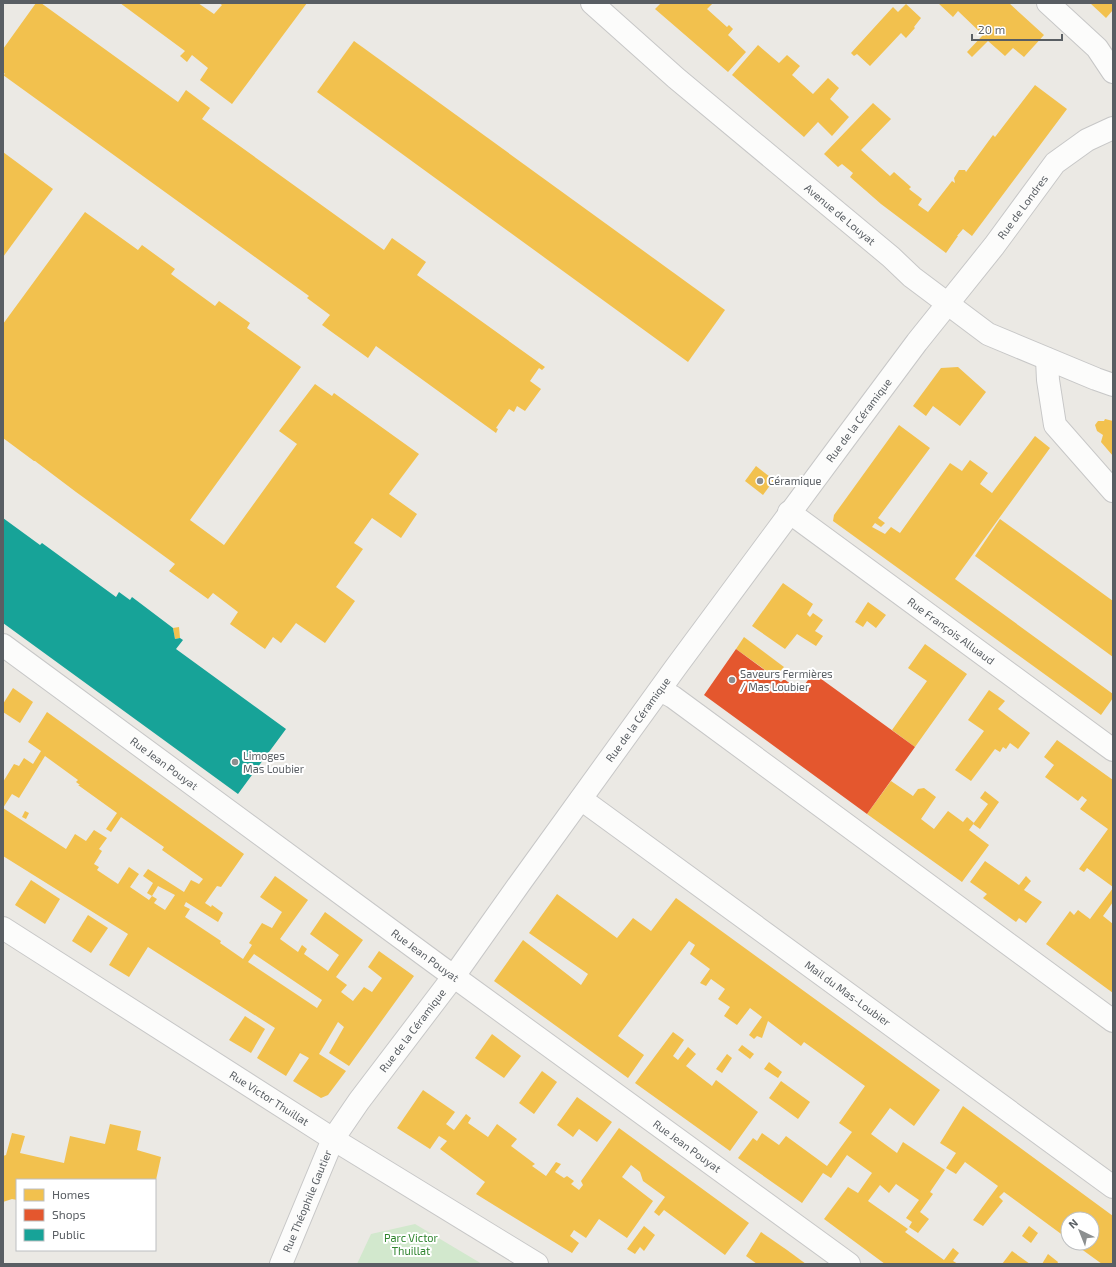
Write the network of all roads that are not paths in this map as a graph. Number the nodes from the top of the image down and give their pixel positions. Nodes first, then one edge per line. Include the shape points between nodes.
1 (592, 3) edge
2 (1048, 3) edge
3 (1113, 72) edge
4 (1113, 128) edge
5 (948, 303) junction
6 (1047, 359) junction
7 (1113, 384) edge
8 (1113, 491) edge
9 (789, 512) junction
10 (3, 645) edge
11 (660, 690) junction
12 (1113, 750) edge
13 (582, 799) junction
14 (3, 928) edge
15 (454, 976) junction
16 (1113, 1020) edge
17 (333, 1139) junction
18 (1113, 1187) edge
19 (281, 1264) edge
20 (537, 1264) edge
21 (849, 1264) edge

1 - 5 street, Avenue de Louyat via 676,78 912,277
2 - 3 street via 1097,48
4 - 5 street, Rue de Londres via 1087,140 1055,163
5 - 6 street, Avenue de Louyat via 988,334
5 - 9 street, Rue de la Céramique
6 - 7 street, Avenue de Louyat
6 - 8 street via 1054,425
9 - 11 street, Rue de la Céramique
9 - 12 street, Rue François Alluaud
10 - 15 street, Rue Jean Pouyat
11 - 13 street, Rue de la Céramique
11 - 16 street via 673,696
13 - 15 street, Rue de la Céramique
13 - 18 street, Mail du Mas-Loubier
14 - 17 street, Rue Victor Thuillat
15 - 17 street, Rue de la Céramique
15 - 21 street, Rue Jean Pouyat
17 - 19 street, Rue Théophile Gautier
17 - 20 street, Rue Victor Thuillat

